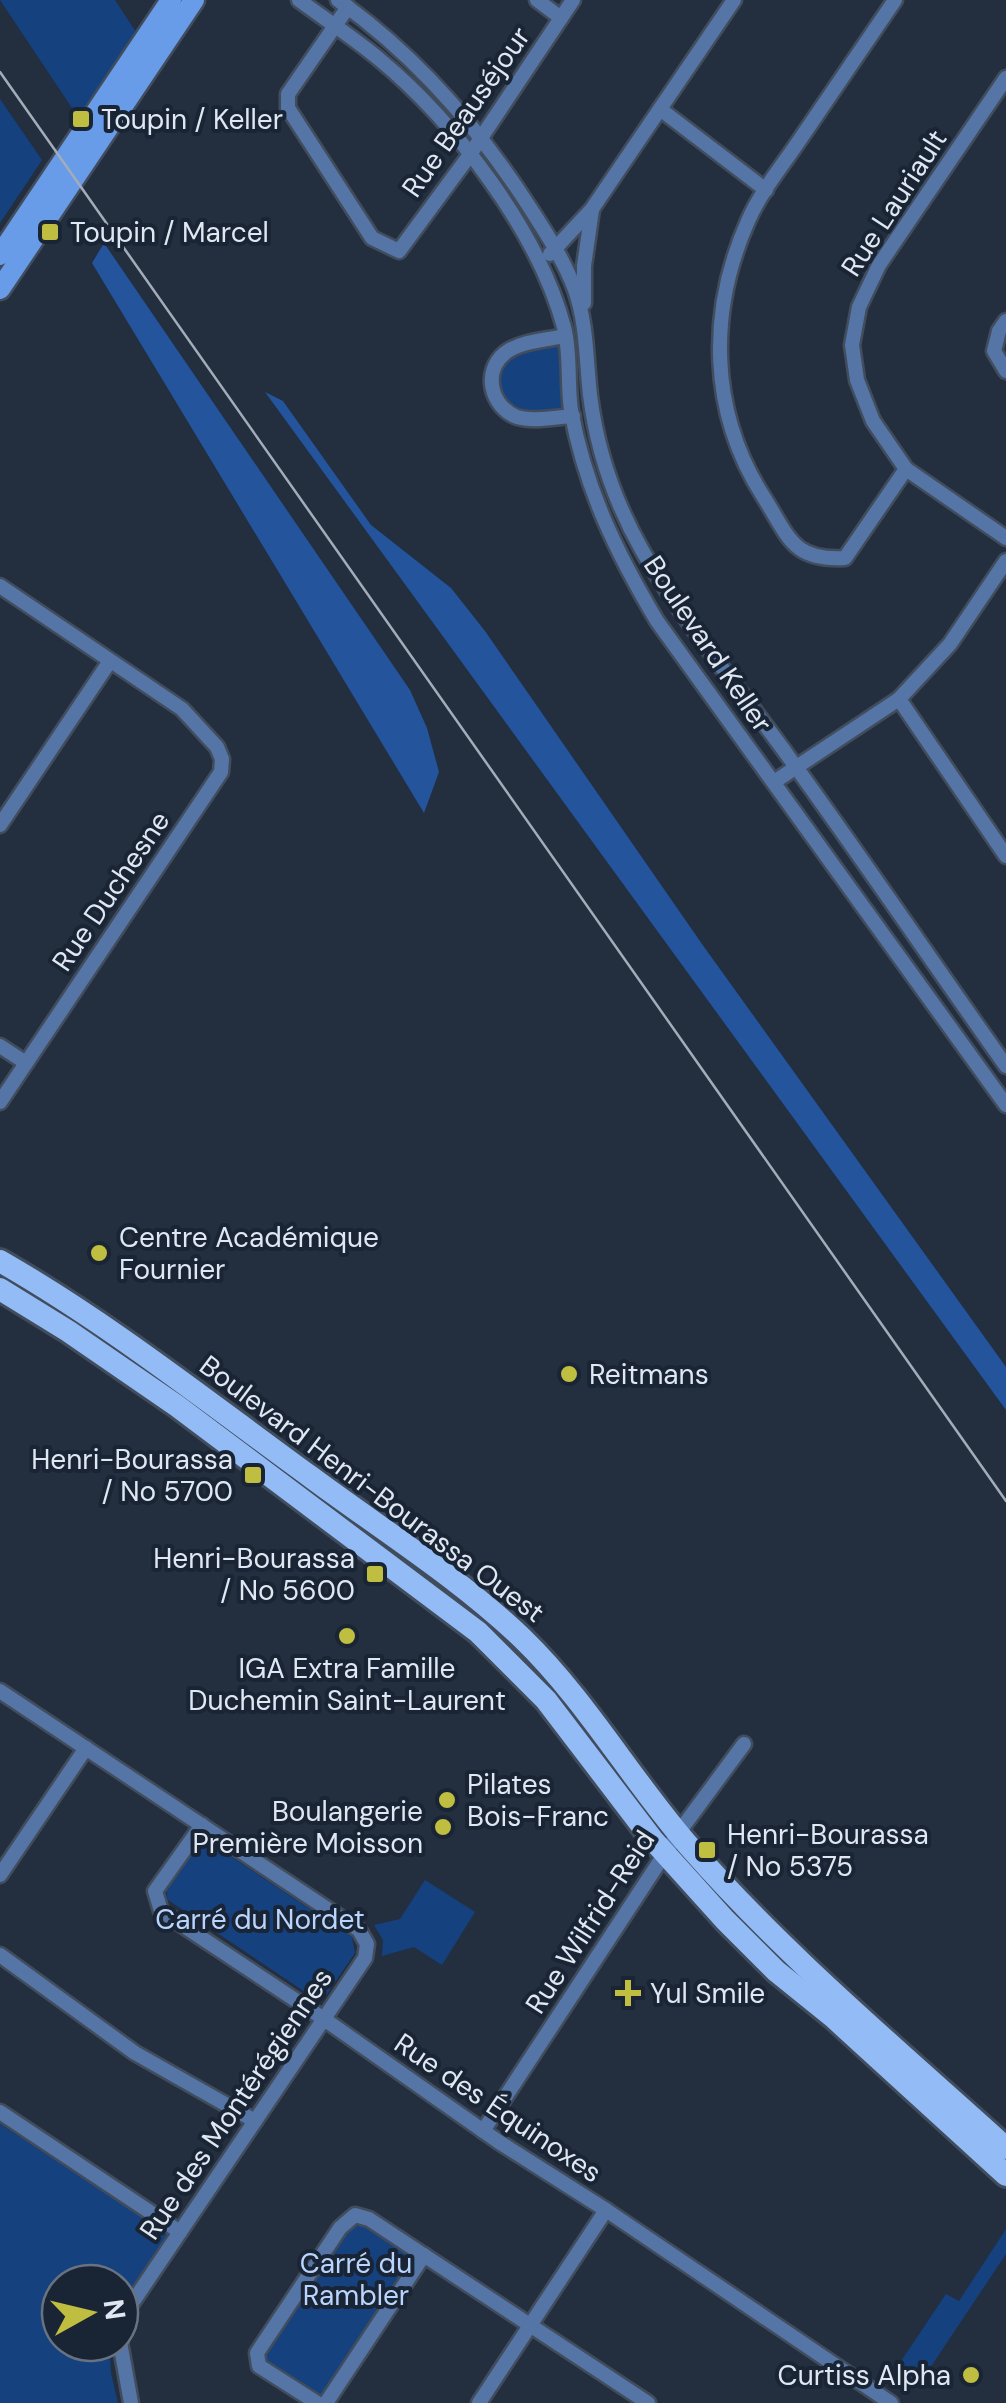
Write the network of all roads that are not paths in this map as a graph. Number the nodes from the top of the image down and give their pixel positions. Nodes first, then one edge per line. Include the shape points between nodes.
1 (171, 0) edge
2 (194, 0) edge
3 (300, 0) edge
4 (537, 0) edge
5 (572, 0) edge
6 (734, 0) edge
7 (895, 0) edge
8 (343, 3) edge
9 (560, 18) junction
10 (334, 26) junction
11 (135, 70) junction
12 (1006, 78) edge
13 (660, 109) junction
14 (482, 136) junction
15 (469, 156) junction
16 (766, 190) junction
17 (592, 209) junction
18 (556, 248) junction
19 (0, 254) edge
20 (540, 263) junction
21 (0, 289) edge
22 (1006, 321) edge
23 (584, 330) junction
24 (566, 336) junction
25 (1006, 372) edge
26 (573, 416) junction
27 (906, 470) junction
28 (1006, 538) edge
29 (1006, 561) edge
30 (0, 586) edge
31 (110, 661) junction
32 (899, 699) junction
33 (796, 766) junction
34 (774, 782) junction
35 (0, 826) edge
36 (1006, 856) edge
37 (0, 1046) edge
38 (26, 1063) junction
39 (1006, 1066) edge
40 (0, 1102) edge
41 (1006, 1104) edge
42 (0, 1261) edge
43 (0, 1289) edge
44 (0, 1691) edge
45 (744, 1744) dead end
46 (86, 1748) junction
47 (202, 1825) junction
48 (679, 1832) junction
49 (665, 1854) junction
50 (0, 1875) edge
51 (0, 1955) edge
52 (324, 2019) junction
53 (0, 2112) edge
54 (255, 2121) junction
55 (483, 2130) junction
56 (1006, 2148) edge
57 (1006, 2174) edge
58 (606, 2210) junction
59 (180, 2232) junction
60 (424, 2255) junction
61 (531, 2324) junction
62 (640, 2401) edge
63 (131, 2403) edge
64 (317, 2403) edge
65 (326, 2403) edge
66 (478, 2403) edge
67 (891, 2403) edge

1 - 11 street
2 - 11 street
3 - 10 street, Boulevard Keller
4 - 9 street
5 - 9 street, Rue Beauséjour
6 - 13 street
7 - 16 street
8 - 10 street
8 - 14 street, Boulevard Keller via 394,43
9 - 14 street, Rue Beauséjour
10 - 15 street, Boulevard Keller via 424,102
10 - 15 street, Rue Beauséjour via 288,94 288,108 372,238 399,251
11 - 19 street
11 - 21 street
12 - 27 street, Rue Lauriault via 879,265 858,307 852,345 857,380 873,421
13 - 16 street
13 - 17 street
14 - 15 street, Rue Beauséjour
14 - 18 street, Boulevard Keller
15 - 20 street, Boulevard Keller
16 - 27 street via 730,266 720,315 726,412 747,472 802,553 819,560 845,558
17 - 18 street
17 - 23 street
18 - 20 street
18 - 23 street, Boulevard Keller
20 - 24 street, Boulevard Keller
22 - 25 street via 994,351
23 - 33 street, Boulevard Keller via 601,460 620,511 674,603
24 - 26 street, Boulevard Keller
24 - 26 street via 519,345 504,354 491,378 495,398 517,416
26 - 34 street, Boulevard Keller via 597,508 625,567
27 - 28 street, Rue Lauriault
29 - 32 street via 950,644
30 - 31 street, Rue Duchesne
31 - 35 street
31 - 38 street, Rue Duchesne via 182,709 217,747 222,772
32 - 33 street
32 - 36 street
33 - 34 street
33 - 39 street, Boulevard Keller
34 - 41 street, Boulevard Keller
37 - 38 street
38 - 40 street, Rue Duchesne
42 - 48 main road, Boulevard Henri-Bourassa Ouest via 102,1324 493,1612 552,1668
43 - 49 main road, Boulevard Henri-Bourassa Ouest via 192,1417 478,1632 546,1700
44 - 46 street
45 - 48 street, Rue Wilfrid-Reid
46 - 47 street
46 - 50 street
47 - 52 street, Rue des Montérégiennes via 359,1930 368,1944
47 - 52 street, Rue des Équinoxes via 156,1891 161,1911
48 - 49 street, Rue Wilfrid-Reid
48 - 56 main road, Boulevard Henri-Bourassa Ouest via 774,1935
49 - 55 street, Rue Wilfrid-Reid
49 - 57 main road, Boulevard Henri-Bourassa Ouest via 776,1971
51 - 54 street via 135,2053
52 - 54 street, Rue des Montérégiennes
52 - 55 street, Rue des Équinoxes
53 - 59 street
54 - 59 street, Rue des Montérégiennes
55 - 58 street, Rue des Équinoxes
58 - 61 street
58 - 67 street, Rue des Équinoxes
59 - 63 street, Rue des Montérégiennes via 121,2326
60 - 61 street
60 - 64 street via 369,2219 355,2215 340,2228 257,2352 259,2366
60 - 65 street
61 - 62 street
61 - 66 street

